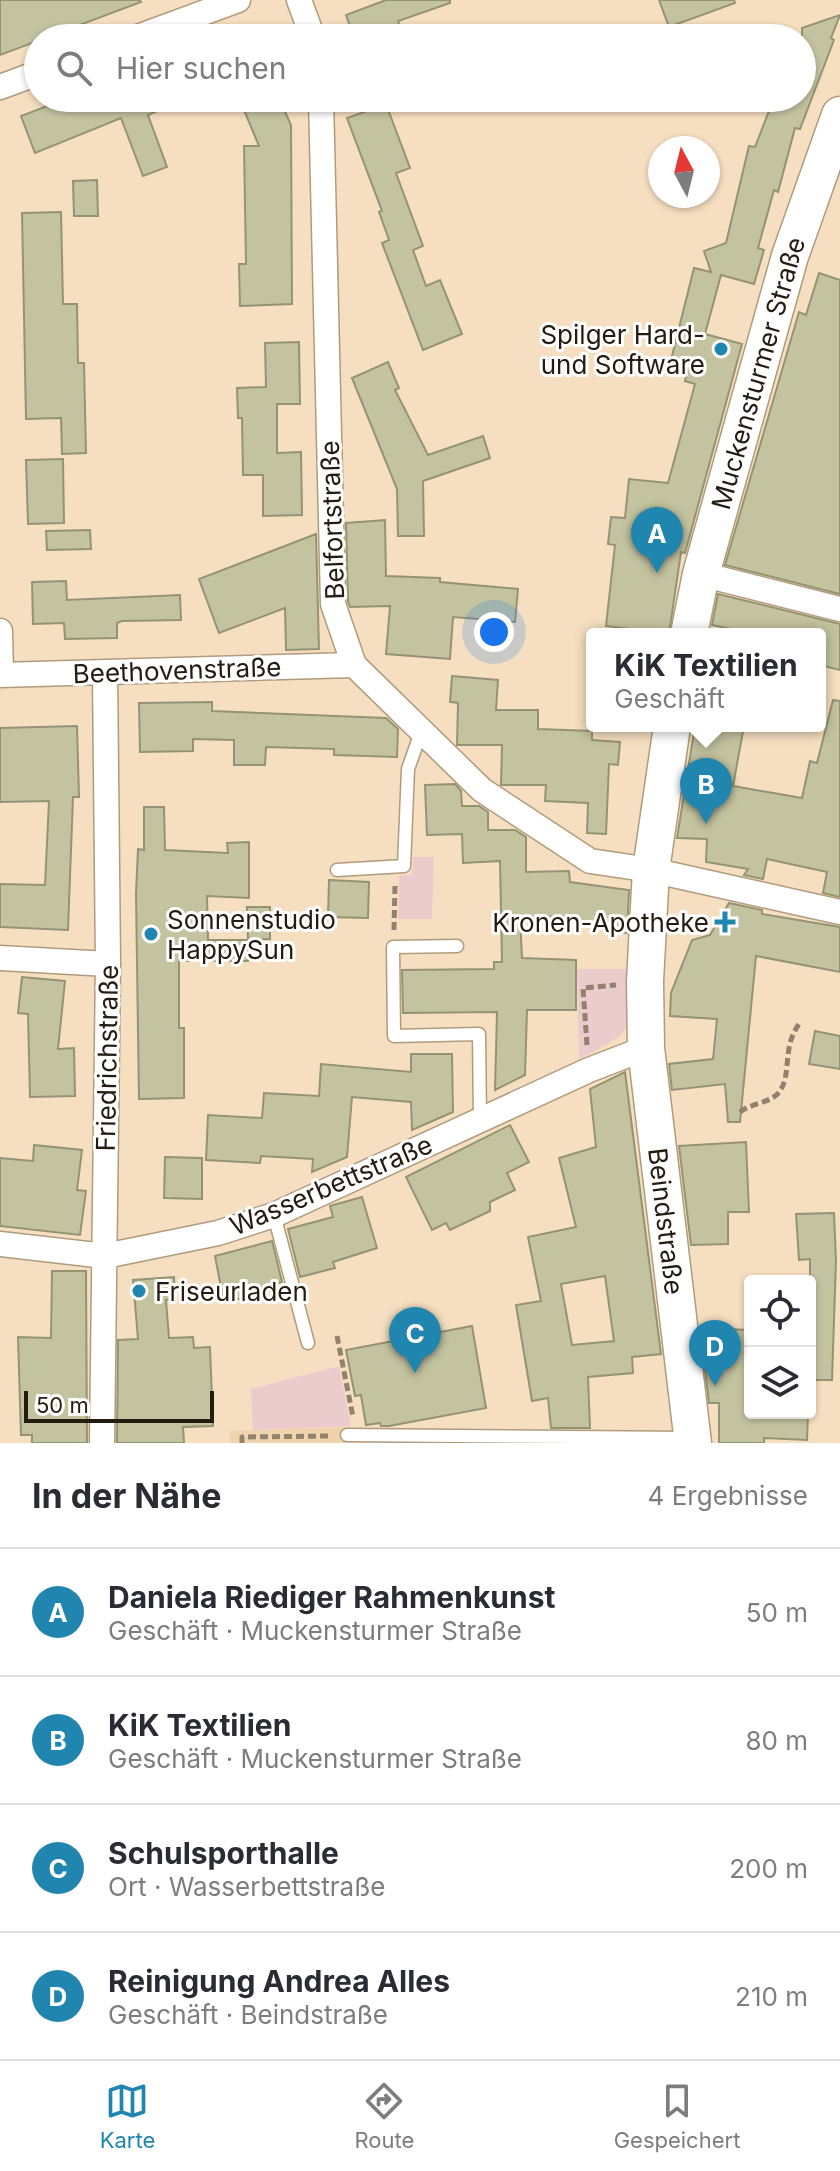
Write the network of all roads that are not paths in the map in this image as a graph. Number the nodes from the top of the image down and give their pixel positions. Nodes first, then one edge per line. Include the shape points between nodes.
1 (238, 0) edge
2 (299, 0) edge
3 (173, 24) edge
4 (308, 24) edge
5 (24, 78) edge
6 (0, 87) edge
7 (321, 112) edge
8 (840, 115) edge
9 (701, 574) junction
10 (840, 609) edge
11 (690, 628) edge
12 (0, 631) edge
13 (354, 665) junction
14 (105, 673) junction
15 (1, 675) edge
16 (421, 732) junction
17 (671, 732) edge
18 (337, 870) dead end
19 (651, 870) junction
20 (840, 912) edge
21 (457, 946) dead end
22 (0, 958) edge
23 (108, 964) junction
24 (646, 1048) junction
25 (480, 1120) junction
26 (274, 1215) junction
27 (0, 1244) edge
28 (105, 1256) junction
29 (308, 1343) dead end
30 (352, 1436) road end
31 (693, 1440) edge
32 (102, 1443) edge

1 - 3 street
2 - 4 street
5 - 6 street
7 - 13 street, Belfortstraße via 333,604
8 - 9 main road, Muckensturmer Straße via 790,256
9 - 10 street
9 - 11 main road, Muckensturmer Straße
12 - 15 street
13 - 14 street, Beethovenstraße
13 - 16 street, Belfortstraße
14 - 15 street, Beethovenstraße
14 - 23 street, Friedrichstraße
16 - 18 lane via 408,769 404,866
16 - 19 street, Belfortstraße via 482,790 590,861
17 - 19 main road
19 - 20 street, Belfortstraße
19 - 24 main road
21 - 25 lane via 393,947 394,1036 479,1034
22 - 23 street
23 - 28 street, Friedrichstraße
24 - 25 street, Wasserbettstraße
24 - 31 main road, Beindstraße
25 - 26 street, Wasserbettstraße
26 - 28 street, Wasserbettstraße via 218,1233
26 - 29 lane
27 - 28 street, Wasserbettstraße
28 - 32 street, Friedrichstraße
30 - 31 lane

